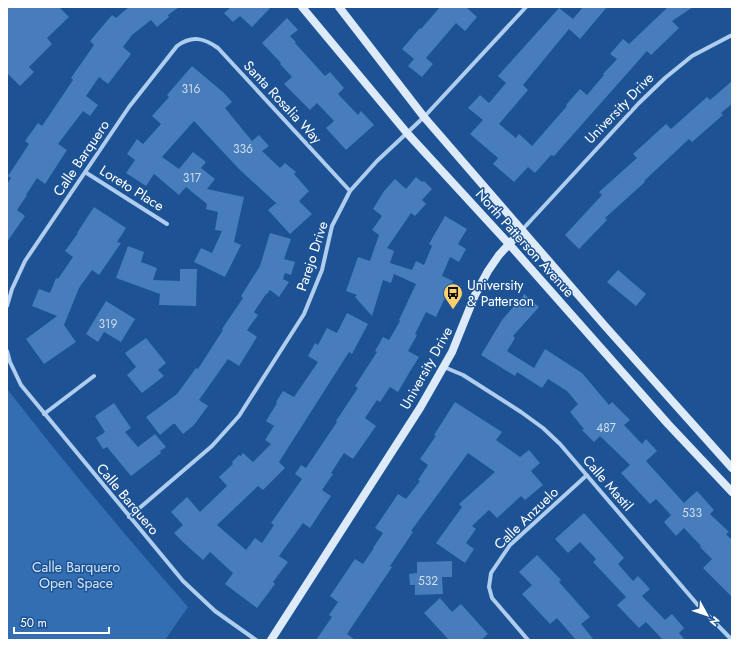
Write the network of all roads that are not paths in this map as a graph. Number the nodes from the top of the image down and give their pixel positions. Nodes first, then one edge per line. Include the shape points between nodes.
1 (302, 7) edge
2 (338, 7) edge
3 (526, 7) edge
4 (732, 35) edge
5 (193, 38) joint
6 (424, 117) junction
7 (407, 133) junction
8 (85, 172) junction
9 (350, 191) junction
10 (167, 224) dead end
11 (522, 230) junction
12 (509, 244) junction
13 (7, 306) edge
14 (7, 352) edge
15 (444, 367) junction
16 (94, 376) dead end
17 (44, 414) junction
18 (732, 468) edge
19 (587, 475) junction
20 (732, 492) edge
21 (129, 517) junction
22 (256, 640) edge
23 (271, 640) edge
24 (528, 640) edge
25 (732, 640) edge

1 - 7 main road, North Patterson Avenue
2 - 6 main road, North Patterson Avenue
3 - 6 street, Parejo Drive
4 - 11 street, University Drive via 692,56 665,78
5 - 8 street, Calle Barquero via 177,46 129,107
5 - 9 street, Santa Rosalia Way via 208,41 218,48
6 - 7 street, Parejo Drive
6 - 11 main road, North Patterson Avenue
7 - 9 street, Parejo Drive
7 - 12 main road, North Patterson Avenue
8 - 10 street, Loreto Place
8 - 13 street, Calle Barquero via 26,261 12,289
9 - 21 street, Parejo Drive via 332,226 322,270 304,314 239,416 212,446
11 - 12 main road, University Drive
11 - 18 main road, North Patterson Avenue
12 - 15 main road, University Drive via 488,271 475,295 461,334
12 - 20 main road, North Patterson Avenue via 668,424
14 - 17 street, Calle Barquero via 21,385
15 - 19 street, Calle Mastil via 463,375 543,428
15 - 23 main road, University Drive
16 - 17 street
17 - 21 street, Calle Barquero
19 - 24 street, Calle Anzuelo via 510,545 491,573 489,587 492,598
19 - 25 street, Calle Mastil via 697,604
21 - 22 street, Calle Barquero via 183,582 215,611

